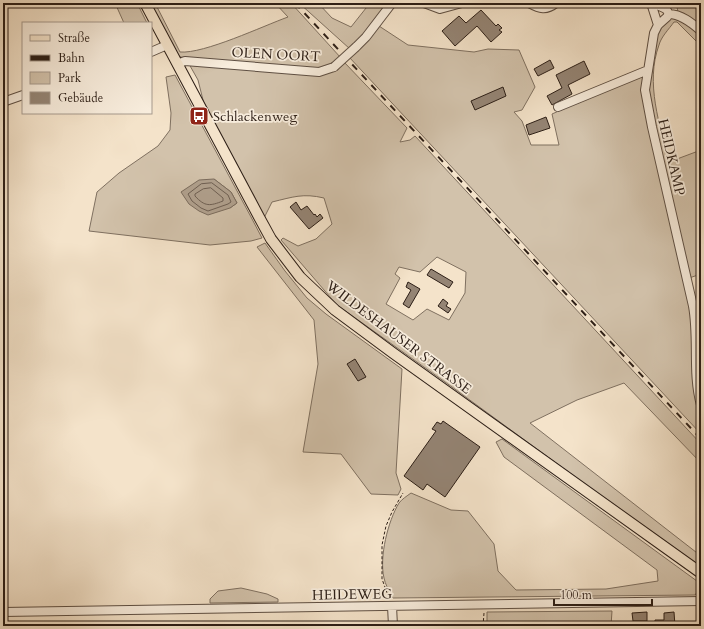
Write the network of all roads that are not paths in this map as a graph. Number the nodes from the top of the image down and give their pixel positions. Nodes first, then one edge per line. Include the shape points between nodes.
1 (145, 3) edge
2 (392, 3) edge
3 (424, 3) edge
4 (462, 3) edge
5 (529, 3) edge
6 (556, 3) edge
7 (652, 3) edge
8 (668, 14) junction
9 (658, 24) junction
10 (701, 31) edge
11 (167, 45) junction
12 (152, 52) edge
13 (177, 64) junction
14 (648, 70) junction
15 (22, 95) edge
16 (3, 102) edge
17 (558, 107) dead end
18 (701, 405) edge
19 (701, 573) edge
20 (701, 601) edge
21 (392, 606) junction
22 (3, 612) edge
23 (393, 626) edge

1 - 11 main road, WILDESHAUSER STRASSE
2 - 13 street, OLEN OORT, bridge via 366,37 334,68 319,72 185,61
3 - 4 street via 440,9
5 - 6 street via 540,9 550,8
7 - 8 street via 666,9
7 - 9 street
8 - 9 street, HEIDKAMP
8 - 10 street via 674,14 692,23
9 - 14 street, HEIDKAMP
11 - 12 street
11 - 13 main road, WILDESHAUSER STRASSE
13 - 19 main road, WILDESHAUSER STRASSE via 272,239 316,294 393,353
14 - 17 street
14 - 18 street, HEIDKAMP via 645,90 652,127 694,311 695,354
15 - 16 street
20 - 21 street, HEIDEWEG
21 - 22 street, HEIDEWEG
21 - 23 street

